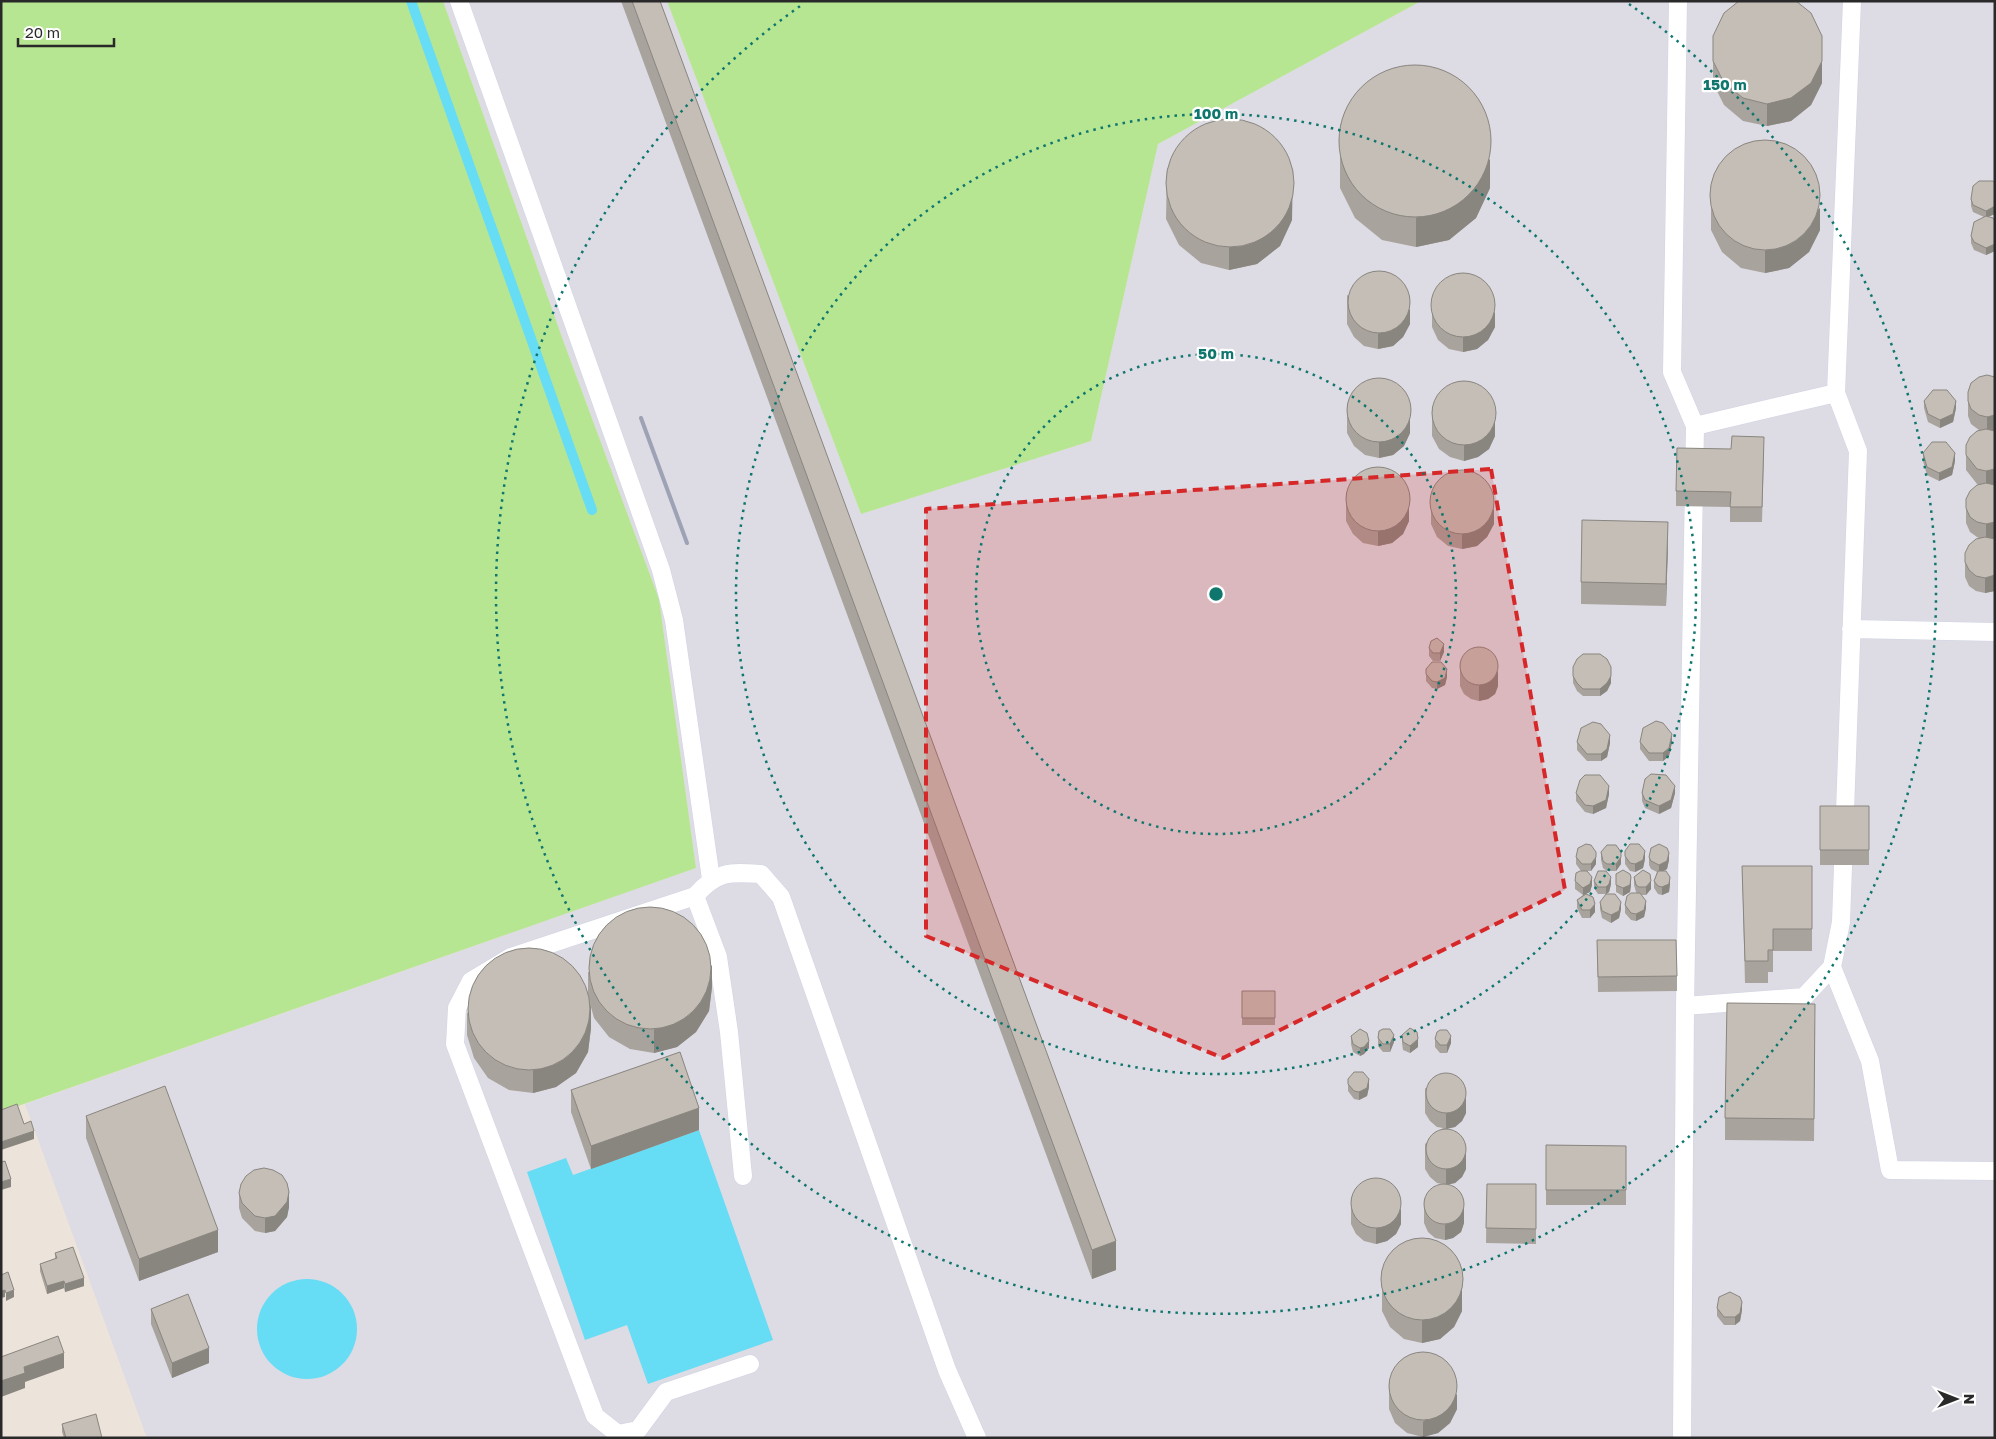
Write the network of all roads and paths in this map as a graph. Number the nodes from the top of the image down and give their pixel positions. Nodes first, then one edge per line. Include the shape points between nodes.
1 (459, 1) edge
2 (1678, 1) edge
3 (1852, 1) edge
4 (1836, 393) junction
5 (1695, 426) junction
6 (1851, 629) junction
7 (1995, 632) edge
8 (711, 879) junction
9 (695, 896) junction
10 (1832, 967) junction
11 (1685, 1006) junction
12 (1995, 1172) edge
13 (743, 1176) dead end
14 (750, 1364) dead end
15 (977, 1438) edge
16 (1682, 1438) edge

1 - 8 lane via 660,570 674,620
2 - 5 lane via 1672,372
3 - 4 lane
4 - 5 lane
4 - 6 lane via 1858,451
5 - 11 lane
6 - 7 lane
6 - 10 lane via 1841,922
8 - 9 lane
8 - 15 lane via 738,872 761,874 781,896 947,1370
9 - 13 lane via 718,957
9 - 14 lane via 510,957 471,981 457,1008 455,1044 595,1416 618,1434 638,1430 666,1392
10 - 11 lane via 1804,997
10 - 12 lane via 1870,1061 1890,1170
11 - 16 lane

